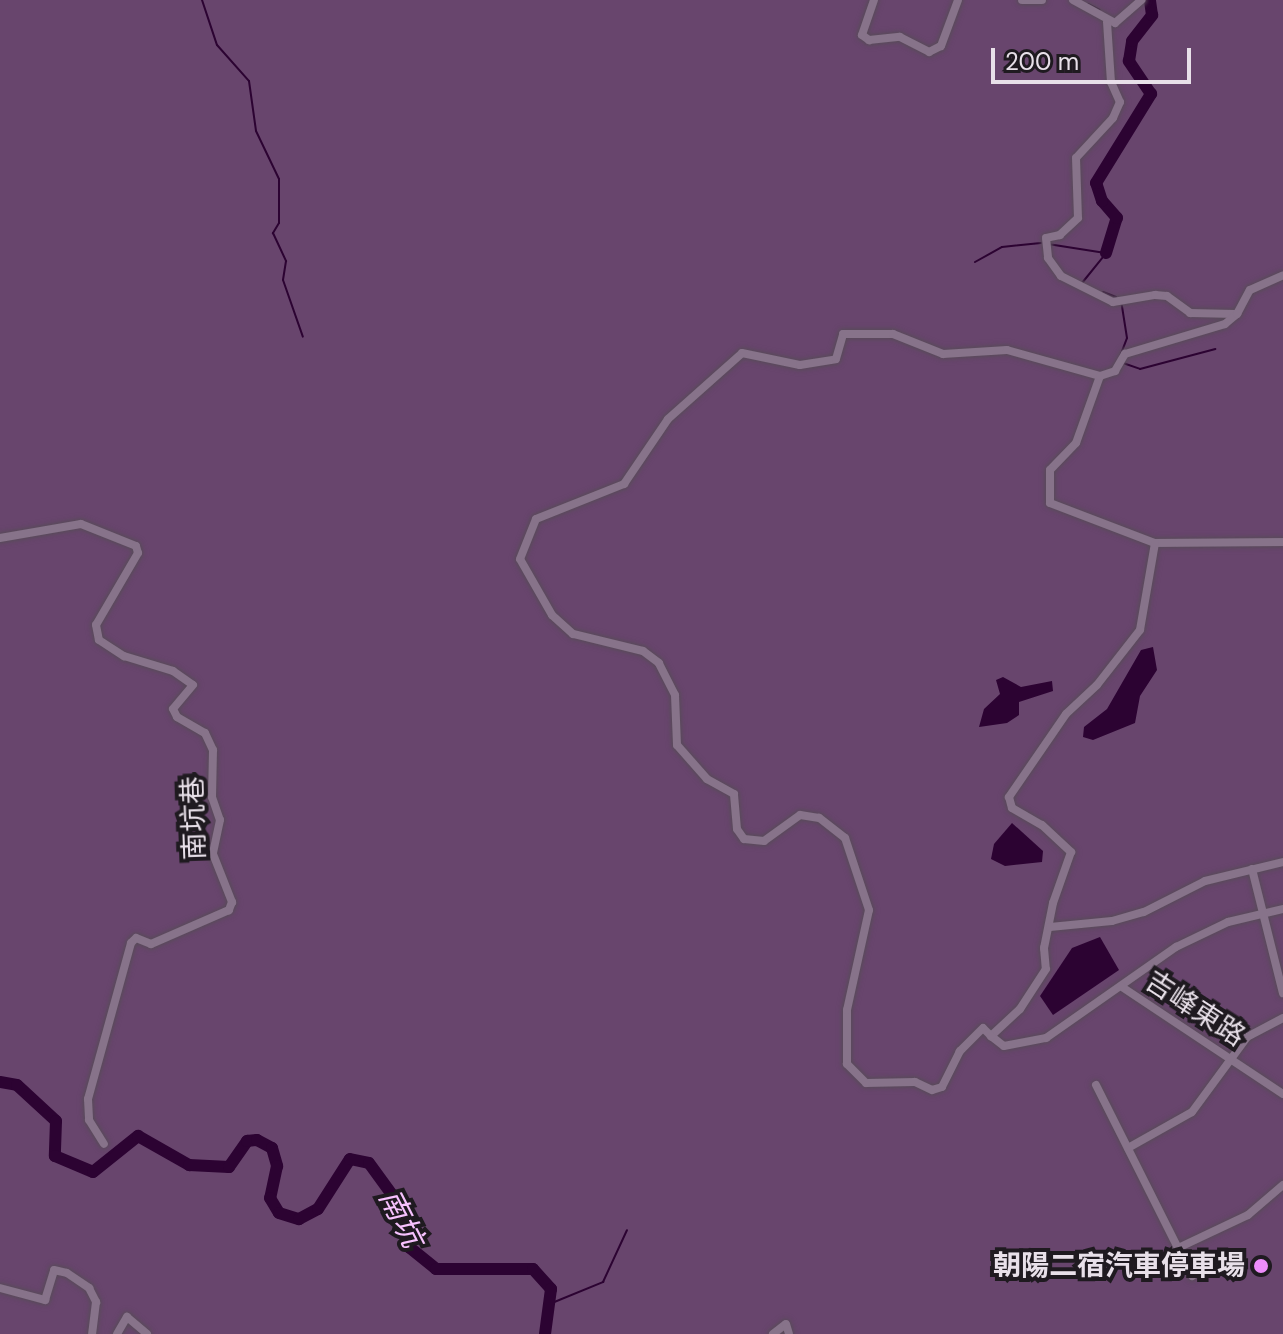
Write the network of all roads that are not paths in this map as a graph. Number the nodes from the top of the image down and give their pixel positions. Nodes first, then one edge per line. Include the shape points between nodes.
1 (874, 0) edge
2 (958, 0) edge
3 (1022, 0) edge
4 (1042, 0) edge
5 (1073, 0) edge
6 (1141, 0) edge
7 (1107, 22) junction
8 (1283, 275) edge
9 (1237, 314) junction
10 (1100, 376) junction
11 (0, 538) edge
12 (1283, 542) edge
13 (1155, 543) junction
14 (1283, 862) edge
15 (1252, 869) junction
16 (1283, 909) edge
17 (1263, 914) junction
18 (1050, 927) junction
19 (1122, 987) junction
20 (1283, 993) edge
21 (1283, 1018) edge
22 (991, 1036) junction
23 (1230, 1058) junction
24 (1096, 1085) dead end
25 (1283, 1094) edge
26 (104, 1144) dead end
27 (1128, 1148) junction
28 (1283, 1185) edge
29 (1178, 1248) junction
30 (1192, 1276) dead end
31 (0, 1288) edge
32 (92, 1334) edge
33 (117, 1334) edge
34 (147, 1334) edge
35 (773, 1334) edge
36 (789, 1334) edge

1 - 2 street via 862,35 869,40 900,37 929,52 941,46
3 - 4 street
5 - 7 street
6 - 7 street via 1123,18
7 - 9 street via 1107,59 1120,102 1113,118 1076,158 1078,218 1060,235 1046,238 1045,249 1061,276 1117,302 1167,296 1190,313
8 - 9 street via 1250,290
9 - 10 street via 1225,324 1122,360
10 - 13 street via 1076,443 1050,470 1050,503
10 - 22 street via 1007,350 943,354 893,334 843,334 836,359 800,365 742,353 668,419 624,484 536,519 520,559 552,615 573,634 643,651 659,663 675,695 677,745 707,779 734,794 737,829 744,839 764,841 800,815 819,818 845,838 869,910 847,1010 847,1064 866,1083 915,1082 932,1090 942,1087 960,1051 983,1028
11 - 26 street, 南坑巷 via 81,524 136,546 138,553 96,625 99,640 193,685 173,709 205,733 213,750 212,797 220,820 213,854 232,902 229,910 151,944 136,938 131,943 88,1099 89,1120
12 - 13 street
13 - 18 street via 1140,630 1097,685 1066,714 1009,797 1012,808 1042,825 1071,852
14 - 15 street
15 - 17 street
15 - 18 street via 1205,881 1144,912
16 - 17 street
17 - 19 street via 1204,932 1156,959
17 - 20 street
18 - 22 street via 1043,977
19 - 22 street via 1046,1038 1004,1046
19 - 23 street, 吉峰東路
21 - 23 street via 1255,1029
23 - 25 street, 吉峰東路
23 - 27 street via 1192,1112
24 - 27 street
27 - 29 street
28 - 29 street via 1248,1215
29 - 30 street
31 - 32 street via 45,1300 54,1270 67,1273 89,1288 96,1302
33 - 34 street via 127,1317
35 - 36 street via 786,1324

